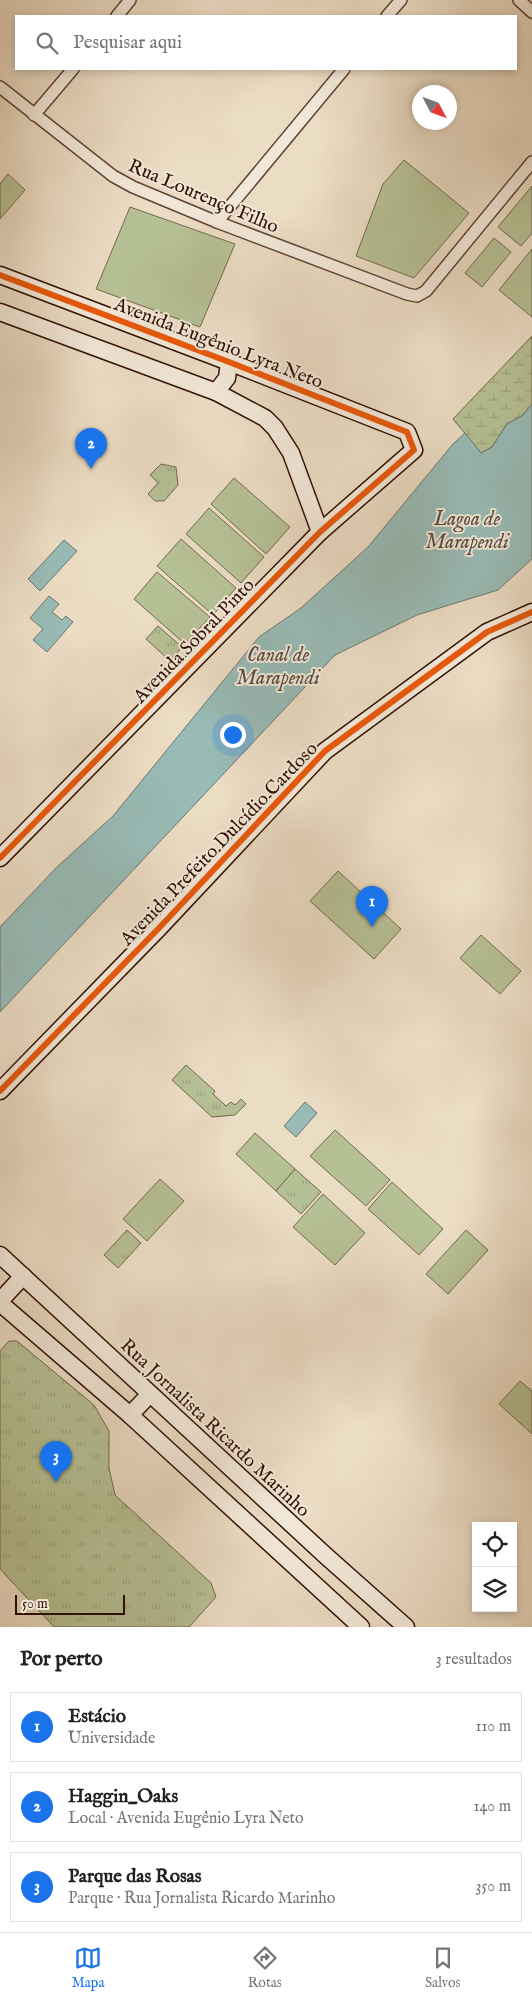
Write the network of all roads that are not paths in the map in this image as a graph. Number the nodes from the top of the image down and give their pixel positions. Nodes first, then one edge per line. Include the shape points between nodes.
1 (130, 0) edge
2 (401, 0) edge
3 (519, 0) edge
4 (532, 12) edge
5 (117, 15) edge
6 (388, 15) edge
7 (72, 70) edge
8 (343, 70) edge
9 (0, 88) edge
10 (34, 115) junction
11 (532, 162) edge
12 (217, 222) junction
13 (0, 275) edge
14 (0, 312) edge
15 (229, 362) junction
16 (216, 392) junction
17 (414, 450) joint
18 (320, 532) junction
19 (532, 612) edge
20 (0, 858) edge
21 (0, 1091) edge
22 (0, 1255) edge
23 (22, 1276) junction
24 (0, 1302) edge
25 (150, 1394) junction
26 (130, 1415) junction
27 (326, 1556) junction
28 (307, 1578) junction
29 (362, 1627) edge
30 (406, 1627) edge

1 - 5 street
2 - 6 street
3 - 4 street
7 - 10 street
8 - 12 street
9 - 10 street, Rua Lourenço Filho
10 - 12 street, Rua Lourenço Filho via 113,176
11 - 12 street, Rua Lourenço Filho via 426,291 417,296
13 - 15 street, Avenida Eugênio Lyra Neto
14 - 16 street
15 - 16 street via 227,378
15 - 17 street, Avenida Eugênio Lyra Neto via 407,432
16 - 18 street via 265,418 283,438
17 - 18 street, Avenida Sobral Pinto
18 - 20 street, Avenida Sobral Pinto
19 - 21 street, Avenida Prefeito Dulcídio Cardoso via 487,632 325,752 160,928
22 - 23 street, Rua Jornalista Ricardo Marinho
23 - 24 street
23 - 25 street, Rua Jornalista Ricardo Marinho
24 - 26 street
25 - 26 street
25 - 27 street, Rua Jornalista Ricardo Marinho
26 - 28 street
27 - 28 street
27 - 30 street, Rua Jornalista Ricardo Marinho
28 - 29 street

